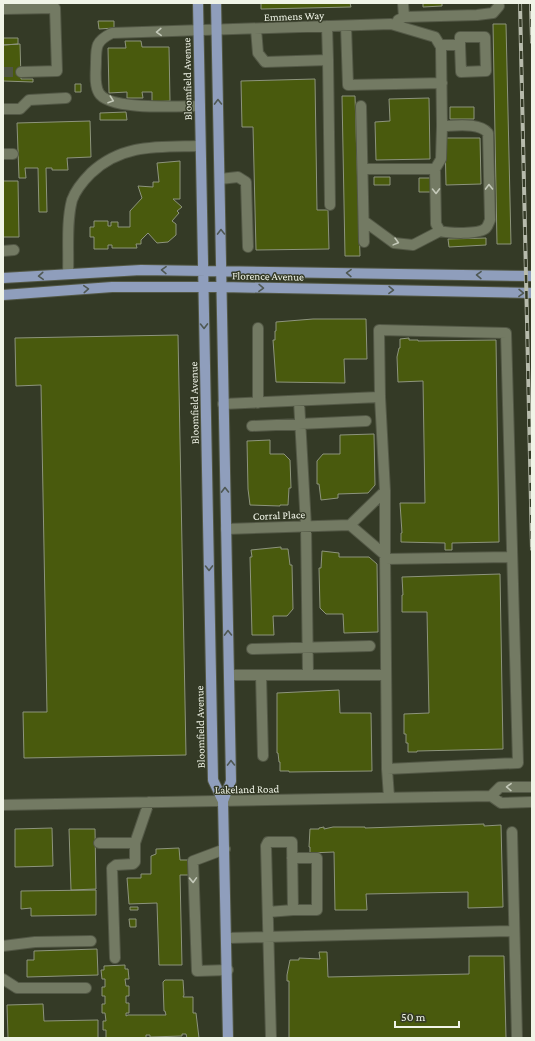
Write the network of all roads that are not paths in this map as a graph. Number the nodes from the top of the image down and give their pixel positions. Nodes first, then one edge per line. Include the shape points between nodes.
1 (198, 3) edge
2 (216, 3) edge
3 (403, 3) edge
4 (500, 6) dead end
5 (3, 9) edge
6 (404, 16) junction
7 (391, 24) junction
8 (327, 26) junction
9 (346, 26) junction
10 (256, 29) junction
11 (198, 30) junction
12 (217, 30) junction
13 (440, 45) junction
14 (460, 45) junction
15 (328, 60) junction
16 (20, 72) tunnel mouth
17 (442, 83) junction
18 (66, 98) dead end
19 (200, 106) junction
20 (361, 106) dead end
21 (3, 109) edge
22 (442, 126) junction
23 (200, 146) junction
24 (435, 168) junction
25 (363, 169) junction
26 (220, 178) junction
27 (330, 205) dead end
28 (364, 221) junction
29 (440, 231) junction
30 (364, 242) dead end
31 (248, 247) dead end
32 (14, 250) dead end
33 (3, 251) edge
34 (203, 271) junction
35 (221, 271) junction
36 (68, 274) junction
37 (532, 276) edge
38 (3, 278) edge
39 (203, 287) junction
40 (222, 287) junction
41 (60, 291) junction
42 (532, 293) edge
43 (3, 296) edge
44 (258, 328) dead end
45 (380, 396) junction
46 (299, 401) junction
47 (258, 403) junction
48 (224, 404) junction
49 (366, 421) dead end
50 (300, 424) junction
51 (252, 426) dead end
52 (385, 491) junction
53 (350, 525) junction
54 (306, 526) junction
55 (208, 529) junction
56 (226, 529) junction
57 (385, 557) junction
58 (512, 557) junction
59 (370, 646) dead end
60 (308, 648) junction
61 (252, 649) dead end
62 (229, 675) junction
63 (261, 675) junction
64 (308, 675) junction
65 (386, 675) junction
66 (262, 756) dead end
67 (387, 769) junction
68 (532, 787) edge
69 (491, 796) junction
70 (389, 797) junction
71 (223, 801) junction
72 (149, 802) junction
73 (532, 802) edge
74 (3, 806) edge
75 (512, 832) dead end
76 (99, 843) dead end
77 (135, 843) junction
78 (225, 849) junction
79 (292, 858) junction
80 (293, 910) junction
81 (268, 912) junction
82 (514, 931) junction
83 (269, 937) junction
84 (227, 938) junction
85 (91, 941) dead end
86 (3, 946) edge
87 (115, 958) dead end
88 (228, 970) junction
89 (3, 979) edge
90 (86, 988) dead end
91 (228, 1038) edge
92 (271, 1038) edge
93 (517, 1038) edge

1 - 11 main road, Bloomfield Avenue
2 - 12 main road, Bloomfield Avenue
3 - 6 street
4 - 6 street via 493,13 477,15
5 - 16 street via 55,8 57,72
6 - 7 street
7 - 9 street, Emmens Way
7 - 13 street via 435,37
8 - 9 street, Emmens Way
8 - 10 street, Emmens Way
8 - 15 street
9 - 17 street via 348,85
10 - 12 street, Emmens Way
10 - 15 street via 258,53 265,62
11 - 12 street, Emmens Way
11 - 19 main road, Bloomfield Avenue
11 -> 19 street, Emmens Way via 112,33 96,46 96,85 105,99 116,102 151,106
26 -> 12 main road, Bloomfield Avenue
13 - 14 street
13 - 17 street
14 - 14 street via 461,72 486,71 485,36 460,37
15 - 27 street
17 - 22 street
18 - 21 street via 30,100 20,109
19 - 23 main road, Bloomfield Avenue
20 - 25 street
22 - 24 street via 441,159
29 -> 22 street via 480,232 486,228 490,220 488,133 476,126
23 - 34 main road, Bloomfield Avenue
23 - 36 street via 149,147 125,151 90,174 75,192 72,202 69,218
24 - 25 street
24 -> 29 street via 436,224
25 - 28 street
26 - 31 street via 238,178 246,182
35 -> 26 main road, Bloomfield Avenue
28 -> 29 street via 394,243 413,245
28 - 30 street
32 - 33 street
34 - 35 main road, Florence Avenue
34 -> 36 main road, Florence Avenue via 141,270
34 - 39 main road, Bloomfield Avenue
37 -> 35 main road, Florence Avenue
35 - 40 main road, Bloomfield Avenue
36 -> 38 main road, Florence Avenue
36 - 41 main road via 64,288
39 - 40 main road, Florence Avenue
41 -> 39 main road, Florence Avenue via 112,287
39 -> 55 main road, Bloomfield Avenue
40 -> 42 main road, Florence Avenue
40 - 48 main road, Bloomfield Avenue
41 - 43 main road, Florence Avenue
44 - 47 street
45 - 46 street
45 - 52 street
45 - 58 street via 379,330 506,333
46 - 47 street
46 - 50 street
47 - 48 street
56 -> 48 main road, Bloomfield Avenue
49 - 50 street
50 - 51 street
50 - 54 street
52 - 53 street
52 - 57 street
53 - 54 street, Corral Place
53 - 57 street
54 - 56 street, Corral Place
54 - 60 street
55 - 56 main road, Corral Place
55 -> 71 main road, Bloomfield Avenue via 214,780
62 -> 56 main road, Bloomfield Avenue
57 - 58 street
57 - 65 street
58 - 67 street via 518,763
59 - 60 street
60 - 61 street
60 - 64 street
62 - 63 street
71 -> 62 main road, Bloomfield Avenue via 231,780
63 - 64 street
63 - 66 street
64 - 65 street
65 - 67 street
67 - 70 street
68 -> 69 street, Lakeland Road via 500,787
69 - 70 street, Lakeland Road
69 - 73 street, Lakeland Road via 501,803
70 - 71 street, Lakeland Road
71 - 72 street, Lakeland Road
71 - 78 main road, Bloomfield Avenue
72 - 74 street, Lakeland Road
72 - 77 street
75 - 82 street
76 - 77 street
77 - 87 street via 133,864 116,865 112,868
78 - 84 main road, Bloomfield Avenue
78 -> 88 street via 193,861 196,971
79 - 80 street
79 - 80 street via 317,858 317,910
79 - 81 street via 292,842 268,842
80 - 81 street
81 - 83 street
82 - 83 street
82 - 93 street
83 - 84 street
83 - 92 street
84 - 88 main road, Bloomfield Avenue
85 - 86 street via 35,942
88 - 91 main road, Bloomfield Avenue
89 - 90 street via 16,988

